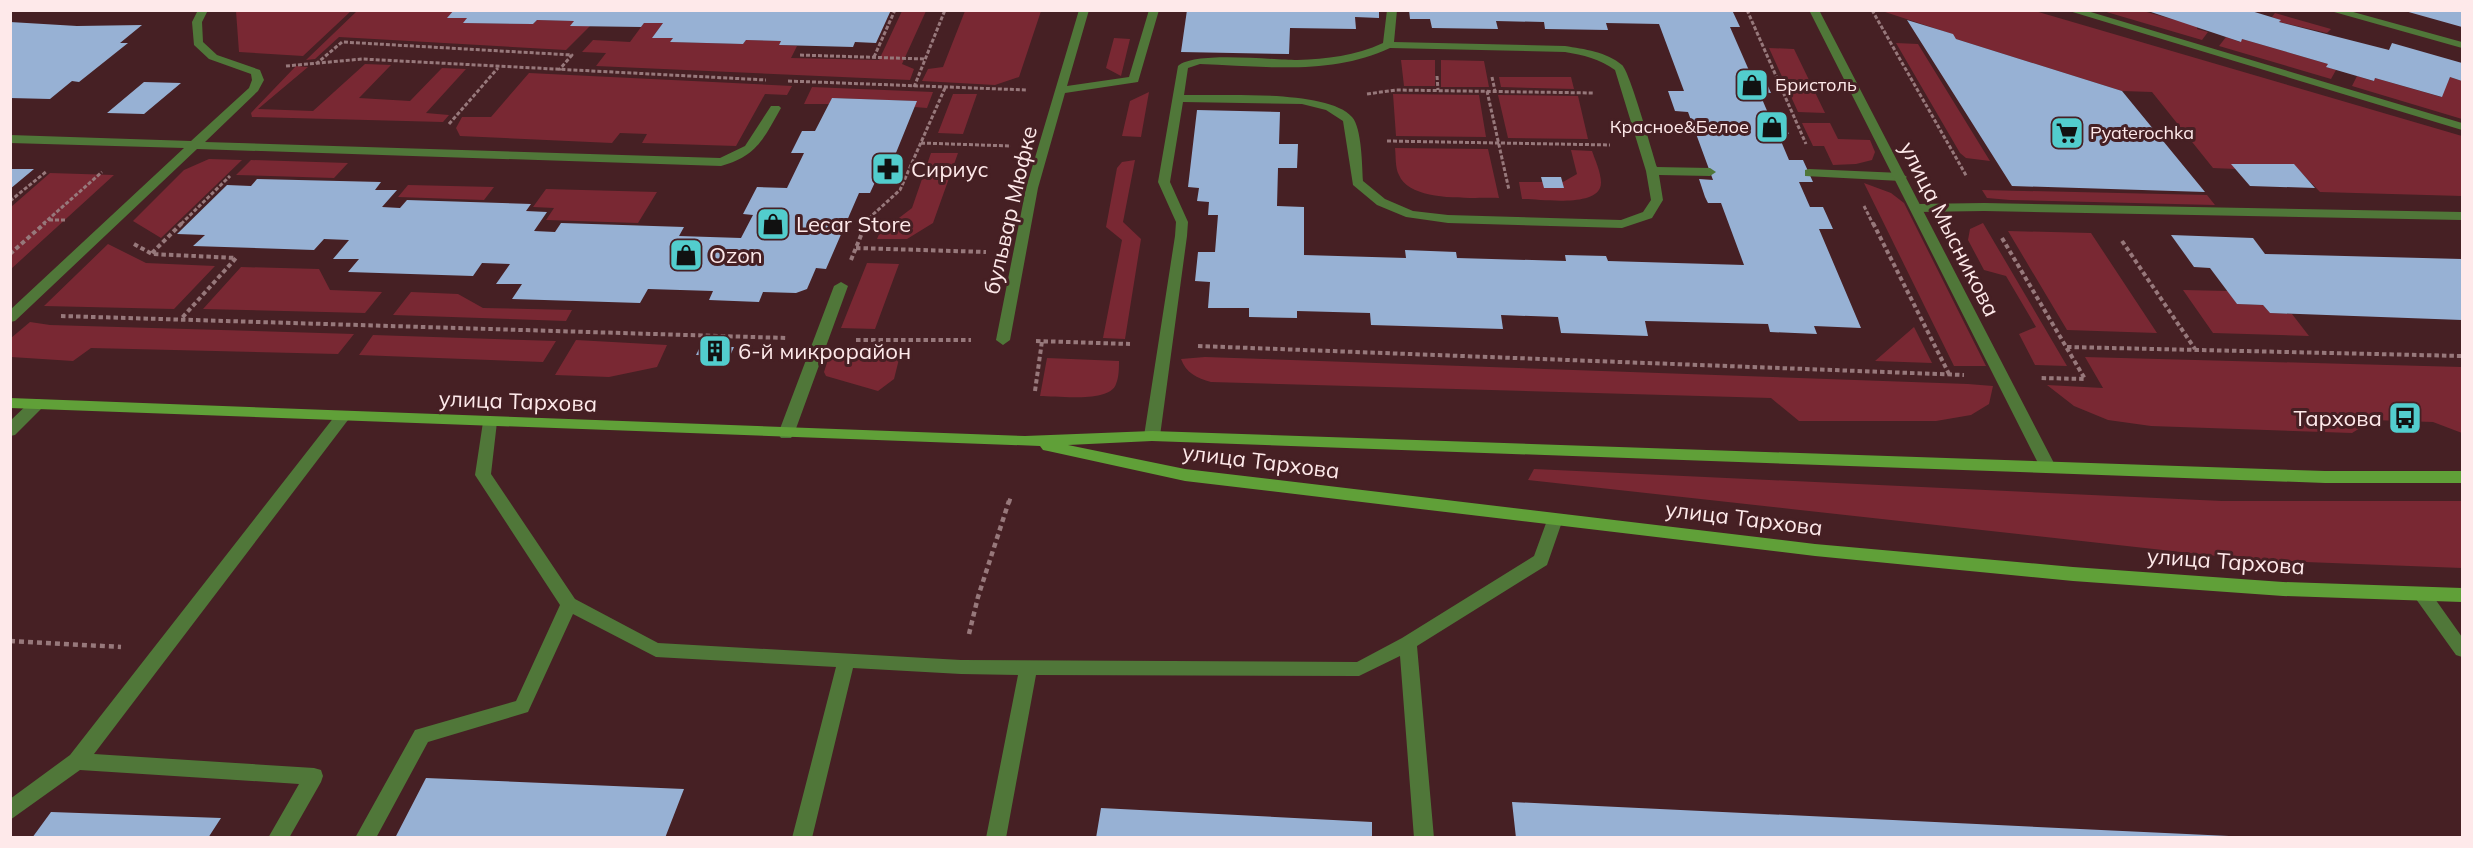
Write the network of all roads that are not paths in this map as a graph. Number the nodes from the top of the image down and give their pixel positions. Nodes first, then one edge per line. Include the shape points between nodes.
1 (203, 10) edge
2 (1084, 10) edge
3 (1154, 10) edge
4 (1392, 10) edge
5 (1814, 10) edge
6 (2071, 10) edge
7 (2332, 10) edge
8 (1388, 45) junction
9 (2463, 45) edge
10 (1060, 90) junction
11 (1177, 98) junction
12 (775, 108) dead end
13 (2463, 127) edge
14 (10, 139) edge
15 (196, 143) junction
16 (1652, 171) junction
17 (1710, 172) dead end
18 (1809, 172) dead end
19 (1901, 177) junction
20 (1917, 208) junction
21 (2463, 216) edge
22 (841, 286) road end
23 (12, 316) edge
24 (1003, 340) road end
25 (10, 403) edge
26 (37, 404) junction
27 (344, 416) junction
28 (490, 422) junction
29 (10, 431) edge
30 (786, 434) junction
31 (1152, 436) junction
32 (1024, 441) junction
33 (2048, 467) junction
34 (2463, 477) edge
35 (1555, 519) junction
36 (2422, 594) junction
37 (2463, 595) edge
38 (569, 604) junction
39 (1408, 643) junction
40 (2463, 650) edge
41 (846, 662) junction
42 (1028, 669) junction
43 (77, 761) junction
44 (10, 811) edge
45 (278, 837) edge
46 (365, 837) edge
47 (802, 837) edge
48 (996, 837) edge
49 (1424, 837) edge

1 - 15 street via 197,22 198,43 213,57 256,72 258,80 254,89
2 - 10 street, бульвар Мюфке
3 - 10 street via 1134,80
4 - 8 street
5 - 19 street, улица Мысникова
6 - 13 street
7 - 9 street
8 - 11 street via 1376,53 1341,62 1199,61 1183,66
8 - 16 street via 1565,49 1593,53 1610,61 1620,69
10 - 24 street, бульвар Мюфке via 1032,188
11 - 16 street via 1302,101 1330,107 1348,119 1357,182 1381,202 1410,214 1448,219 1622,224 1648,215 1657,200
11 - 31 street via 1164,182 1182,222
12 - 15 street via 752,148 742,156 721,162
14 - 15 street
15 - 23 street
16 - 17 street
18 - 19 street
19 - 20 street, улица Мысникова
20 - 21 street
20 - 33 street, улица Мысникова
22 - 30 street
25 - 26 main road, улица Тархова
26 - 27 main road, улица Тархова
26 - 29 street
27 - 28 main road, улица Тархова
27 - 43 street
28 - 30 main road, улица Тархова
28 - 38 street via 483,476
30 - 32 main road, улица Тархова
31 - 32 main road, улица Тархова
31 - 33 main road, улица Тархова
32 - 35 main road, улица Тархова via 1185,476
33 - 34 main road, улица Тархова via 2325,477
35 - 36 main road, улица Тархова via 1815,550 2073,574
35 - 39 street via 1541,560
36 - 37 main road, улица Тархова
36 - 40 street
38 - 41 street via 656,650
38 - 46 street via 522,707 422,736
39 - 42 street via 1359,669
39 - 49 street
41 - 42 street
41 - 47 street
42 - 48 street
43 - 44 street
43 - 45 street via 314,776

